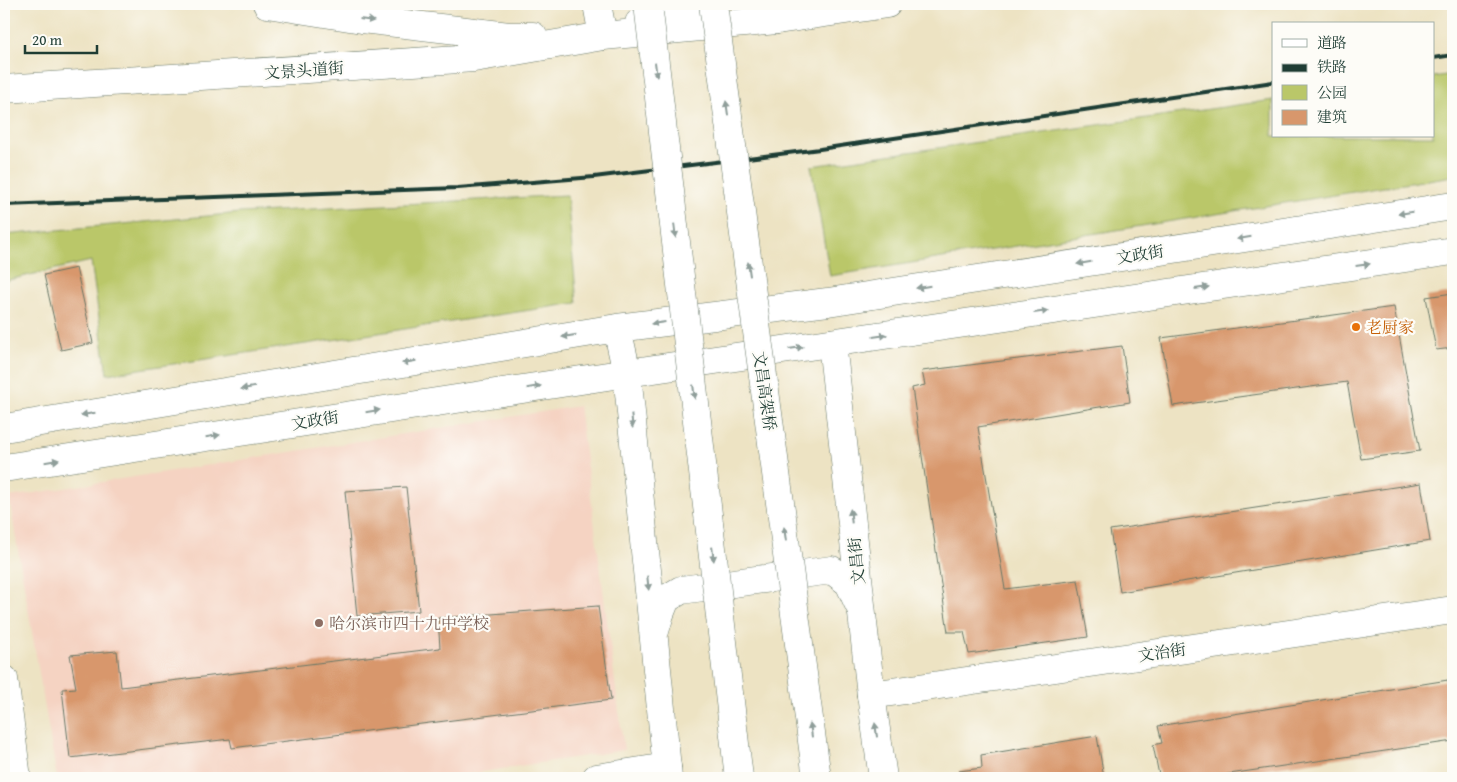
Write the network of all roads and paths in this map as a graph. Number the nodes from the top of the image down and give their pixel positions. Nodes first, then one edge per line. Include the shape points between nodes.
1 (267, 4) edge
2 (597, 4) edge
3 (648, 4) edge
4 (692, 4) edge
5 (713, 4) edge
6 (887, 4) edge
7 (776, 12) edge
8 (602, 36) junction
9 (4, 89) edge
10 (1453, 206) edge
11 (1453, 251) edge
12 (828, 302) junction
13 (617, 328) junction
14 (832, 343) junction
15 (627, 373) junction
16 (4, 428) edge
17 (4, 468) edge
18 (1453, 610) edge
19 (862, 611) junction
20 (654, 636) junction
21 (4, 679) edge
22 (871, 695) junction
23 (668, 773) edge
24 (17, 778) edge
25 (596, 778) edge
26 (739, 778) edge
27 (817, 778) edge
28 (883, 778) edge

1 -> 8 main road, 文景头道街 via 509,36
2 - 8 main road
3 -> 26 main road, bridge
4 - 8 main road, 文景头道街
27 -> 5 main road, 文昌高架桥, bridge
6 - 7 main road, 文景头道街
7 - 8 main road, 文景头道街
8 - 9 main road, 文景头道街 via 474,58
10 -> 12 main road, 文政街
14 -> 11 main road
12 -> 13 main road, 文政街
12 - 14 main road, 文昌街
13 - 15 main road
13 -> 16 main road
15 -> 14 main road, 文政街
19 -> 14 main road, 文昌街
17 -> 15 main road, 文政街
15 -> 20 main road
18 - 22 main road, 文治街
19 - 20 main road via 849,583 832,570 681,590 666,599
19 - 22 main road, 文昌街
20 - 23 main road
21 - 24 main road
28 -> 22 main road, 文昌街
23 - 25 main road

